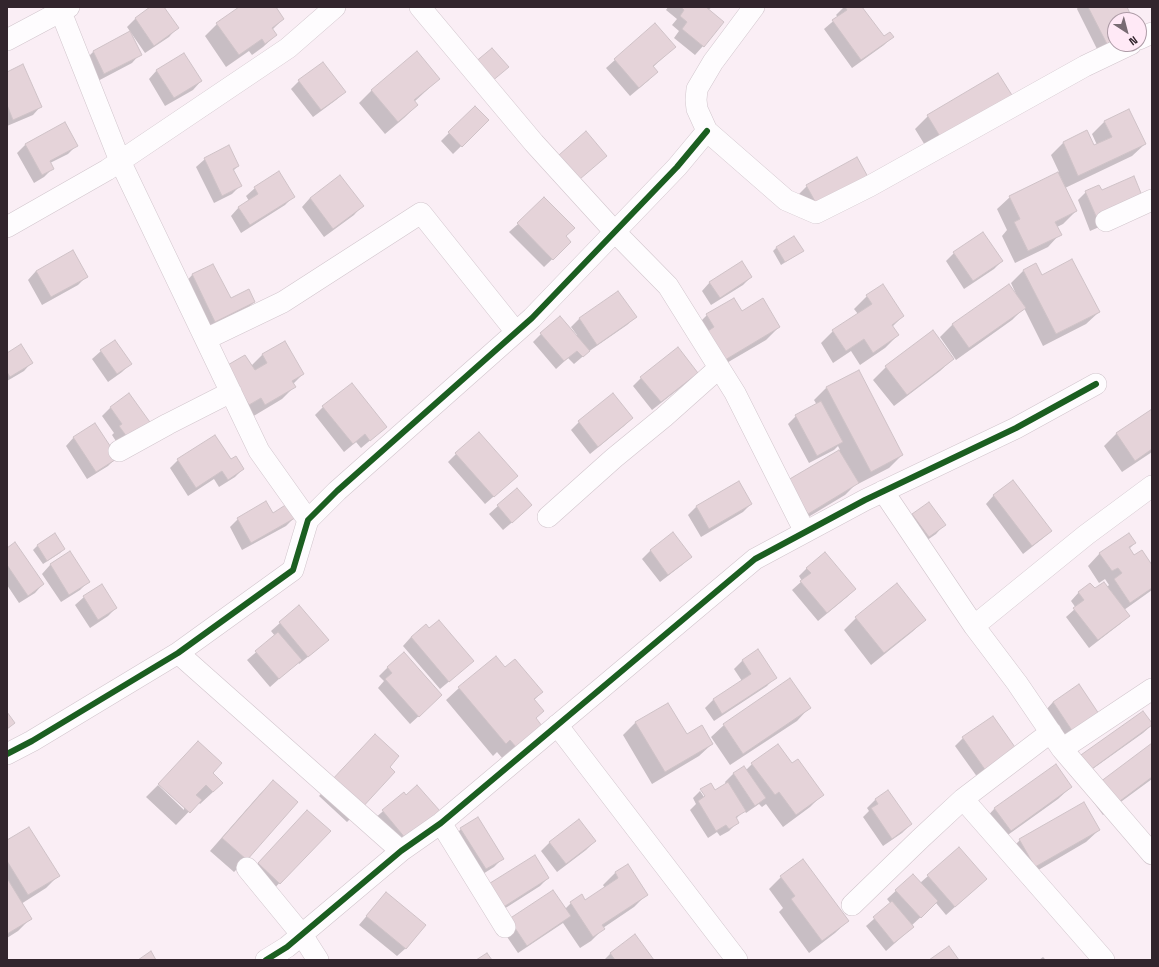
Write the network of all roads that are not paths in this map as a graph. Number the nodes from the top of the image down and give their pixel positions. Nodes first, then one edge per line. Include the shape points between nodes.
1 (336, 7) edge
2 (420, 7) edge
3 (754, 7) edge
4 (63, 8) edge
5 (7, 40) edge
6 (1114, 52) edge
7 (707, 131) junction
8 (120, 161) junction
9 (1152, 200) edge
10 (1106, 221) dead end
11 (7, 227) edge
12 (615, 232) junction
13 (516, 332) junction
14 (206, 339) junction
15 (719, 368) junction
16 (1096, 384) dead end
17 (231, 392) junction
18 (119, 451) dead end
19 (1152, 486) edge
20 (883, 491) junction
21 (548, 518) dead end
22 (308, 520) junction
23 (805, 532) junction
24 (974, 626) junction
25 (178, 653) junction
26 (1152, 689) edge
27 (557, 725) junction
28 (1056, 740) junction
29 (7, 754) edge
30 (963, 799) junction
31 (441, 823) junction
32 (401, 851) junction
33 (1152, 854) edge
34 (247, 868) dead end
35 (852, 905) dead end
36 (505, 927) dead end
37 (302, 935) junction
38 (266, 960) edge
39 (318, 960) edge
40 (737, 960) edge
41 (1104, 960) edge

1 - 8 street via 288,48
2 - 12 street via 534,143
3 - 7 street via 713,62 697,89 697,110
4 - 5 street
4 - 8 street
6 - 7 street via 816,213 786,200
7 - 12 street via 677,167
8 - 11 street
8 - 14 street
9 - 10 street
12 - 13 street
12 - 15 street via 668,286
13 - 14 street via 421,213 283,302
13 - 22 street via 337,491
14 - 17 street
15 - 21 street
15 - 23 street via 735,393
16 - 20 street via 1016,428
17 - 18 street
17 - 22 street via 259,451
19 - 24 street via 1086,535
20 - 23 street
20 - 24 street
22 - 25 street via 293,570
23 - 27 street via 755,559
24 - 28 street
25 - 29 street
25 - 32 street
26 - 28 street
27 - 31 street
27 - 40 street
28 - 30 street
28 - 33 street
30 - 35 street
30 - 41 street
31 - 32 street
31 - 36 street
32 - 37 street
34 - 37 street
37 - 38 street
37 - 39 street

